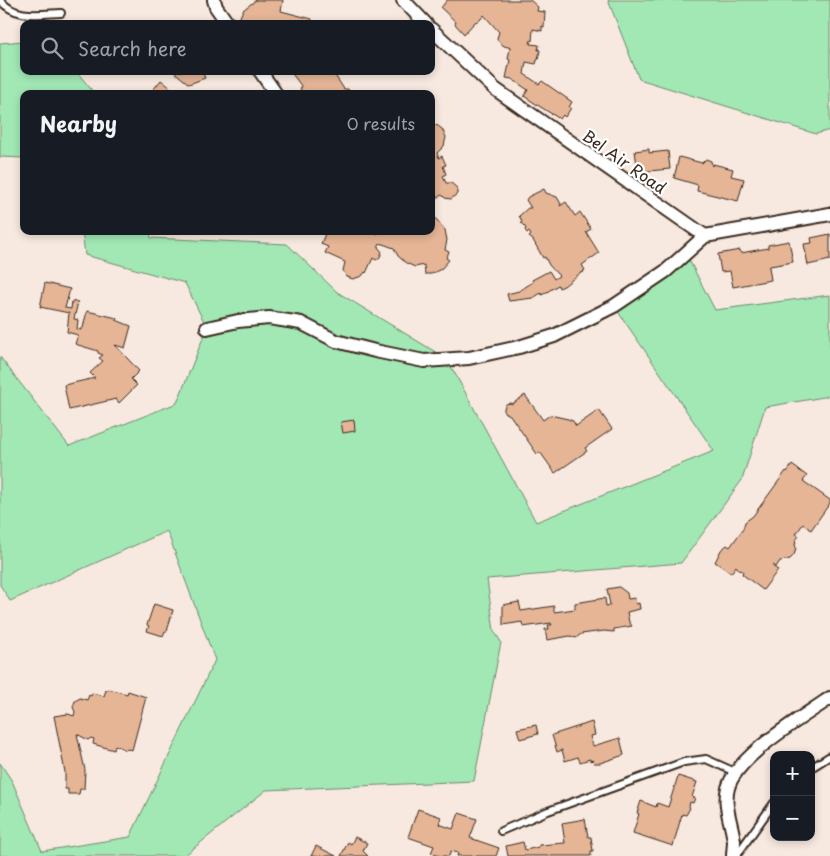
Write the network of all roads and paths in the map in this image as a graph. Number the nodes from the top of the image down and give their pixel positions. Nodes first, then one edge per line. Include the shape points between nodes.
1 (0, 0) edge
2 (214, 0) edge
3 (403, 0) edge
4 (61, 13) dead end
5 (225, 20) edge
6 (422, 20) edge
7 (435, 33) edge
8 (263, 75) edge
9 (273, 90) edge
10 (830, 214) edge
11 (706, 236) junction
12 (207, 328) dead end
13 (830, 698) edge
14 (830, 756) edge
15 (815, 765) edge
16 (735, 772) junction
17 (770, 808) edge
18 (501, 831) dead end
19 (734, 856) edge

1 - 4 lane via 6,7 27,15
2 - 5 street
3 - 6 street
7 - 11 street, Bel Air Road via 495,89
8 - 9 street
10 - 11 street
11 - 12 street via 666,272 614,306 554,336 469,358 424,360 375,351 336,341 301,323 269,318
13 - 16 street via 762,746
14 - 15 lane
16 - 18 lane via 706,759 684,762
16 - 19 street via 728,788
17 - 19 lane

